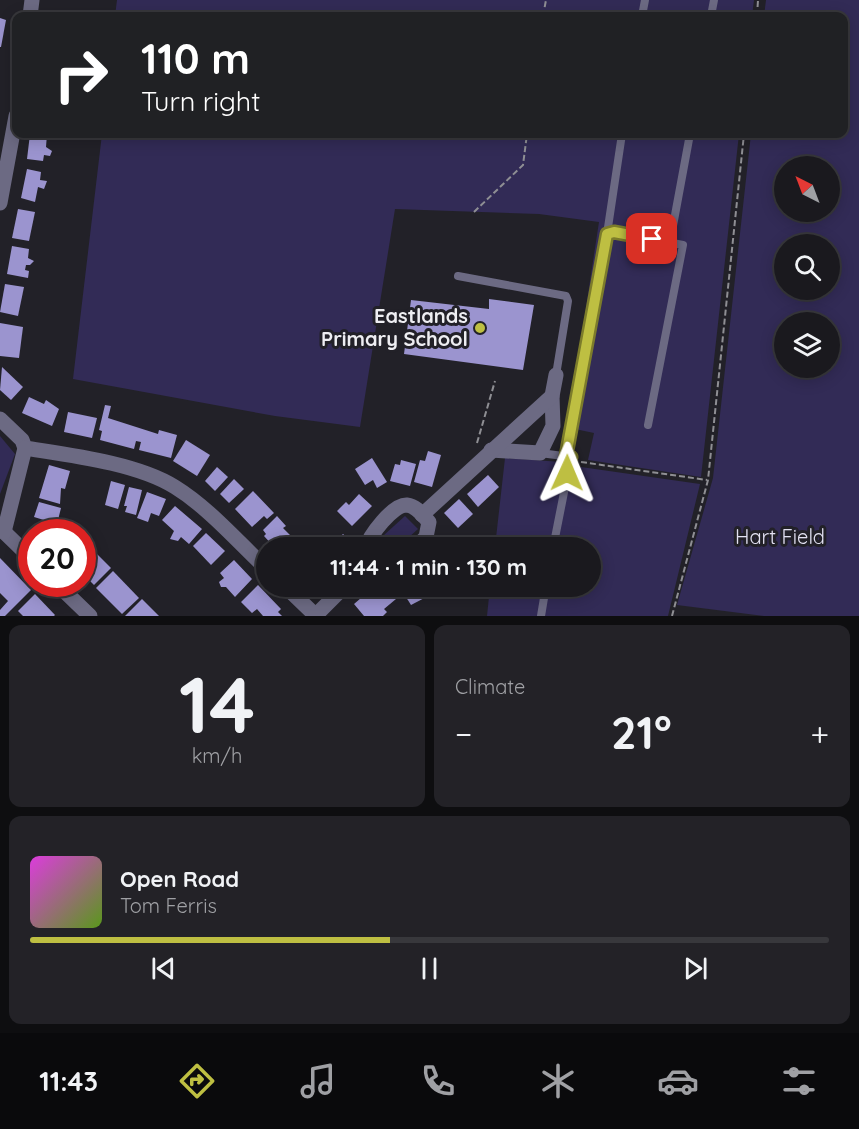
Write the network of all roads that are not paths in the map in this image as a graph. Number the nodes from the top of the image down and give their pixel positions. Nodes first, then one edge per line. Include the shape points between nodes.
1 (12, 138) edge
2 (621, 138) edge
3 (689, 138) edge
4 (0, 203) edge
5 (607, 234) junction
6 (670, 242) junction
7 (458, 276) dead end
8 (556, 375) joint
9 (552, 396) junction
10 (0, 419) edge
11 (648, 425) dead end
12 (25, 448) junction
13 (483, 450) junction
14 (540, 453) junction
15 (568, 458) junction
16 (422, 515) junction
17 (2, 530) edge
18 (368, 537) edge
19 (424, 537) edge
20 (555, 537) edge
21 (18, 545) edge
22 (256, 559) edge
23 (70, 597) edge
24 (296, 597) edge
25 (334, 597) edge
26 (544, 597) edge
27 (90, 616) edge
28 (316, 616) edge
29 (541, 616) edge

1 - 4 street
2 - 5 lane
3 - 6 lane
5 - 6 lane
5 - 15 lane
6 - 11 lane via 683,245
7 - 8 lane via 566,296
8 - 9 street
9 - 13 street
9 - 14 street via 553,426
10 - 12 street
12 - 17 street
12 - 22 street via 80,456 152,475 173,485
13 - 14 street
13 - 16 street
14 - 15 lane
15 - 20 lane
16 - 18 street via 416,508 399,507
16 - 19 street via 429,522
17 - 21 street
23 - 27 street
24 - 28 street
25 - 28 street
26 - 29 lane

